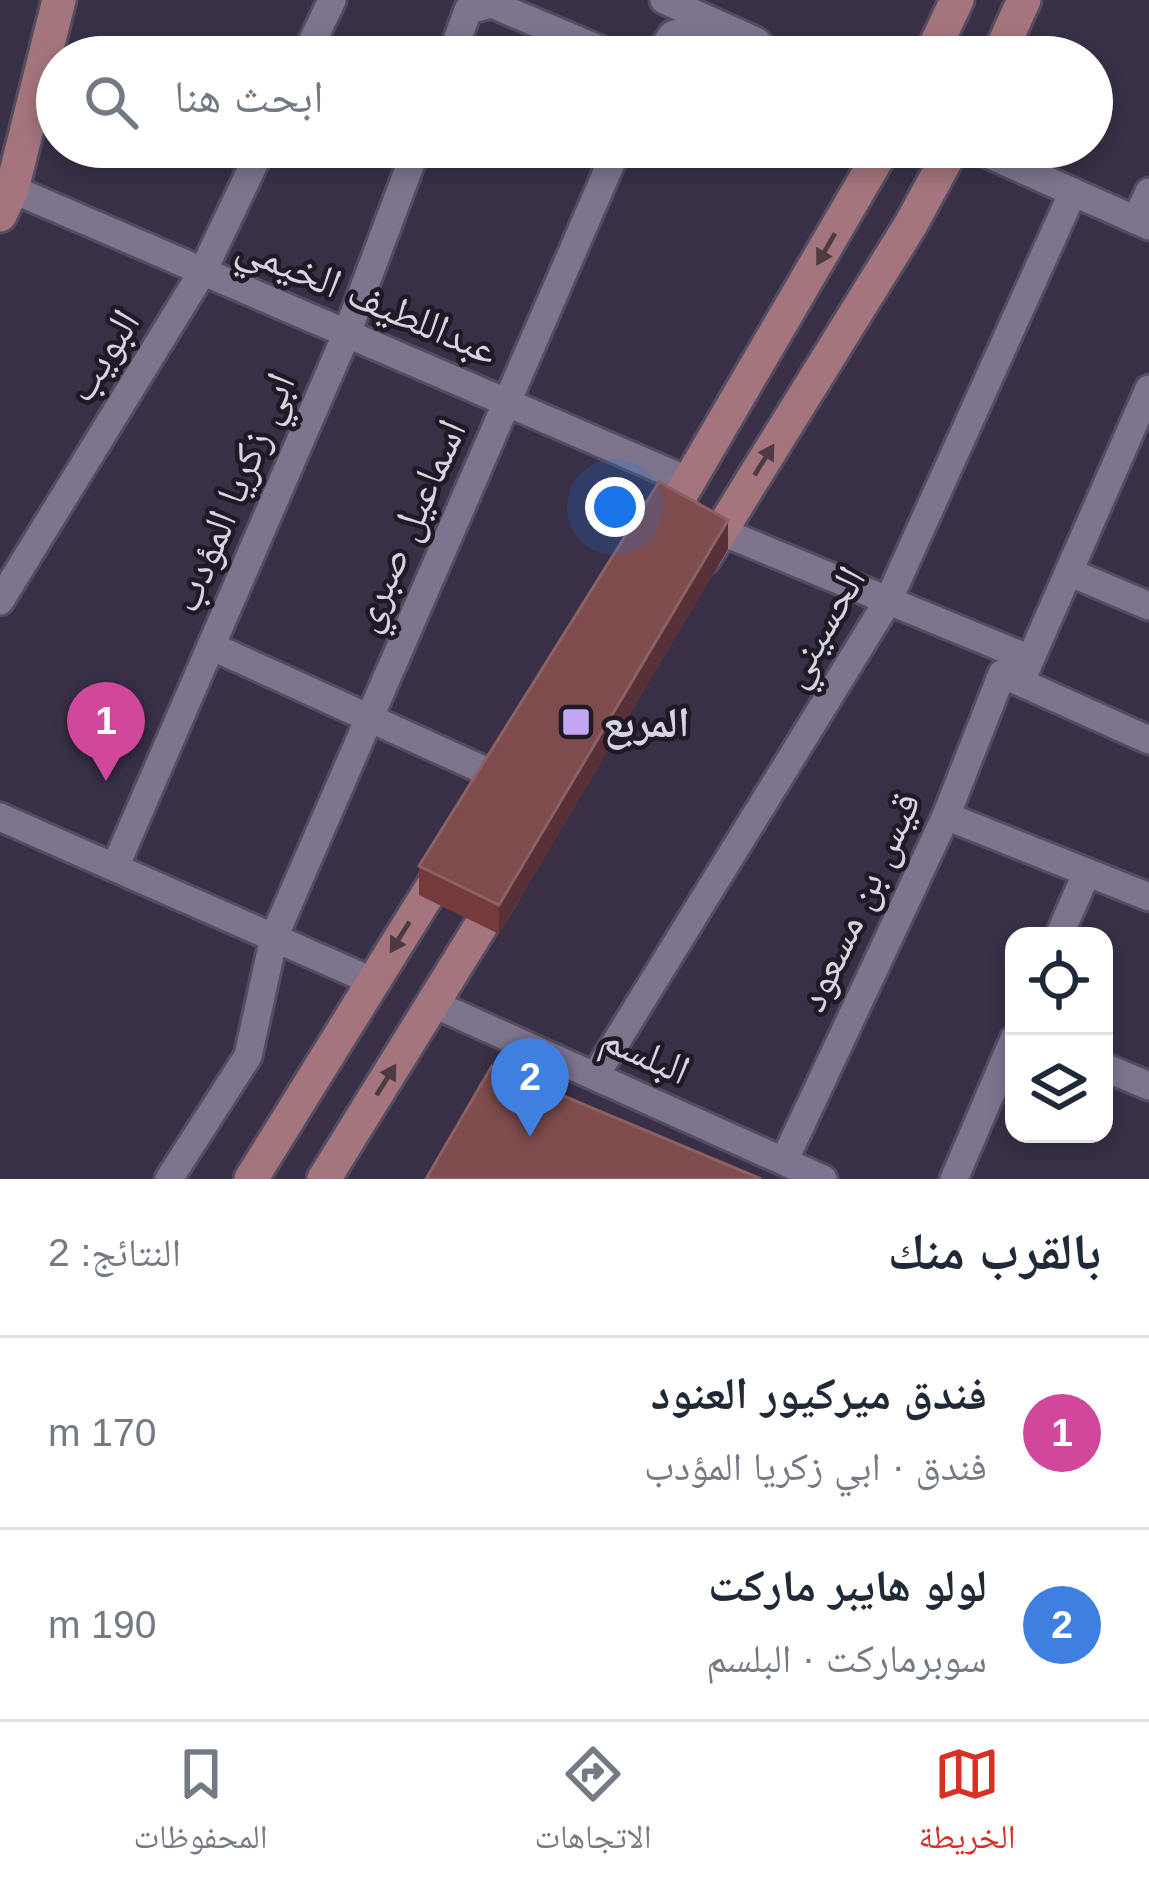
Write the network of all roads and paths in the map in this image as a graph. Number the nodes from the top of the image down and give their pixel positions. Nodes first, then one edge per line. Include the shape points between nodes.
1 (59, 0) edge
2 (332, 0) edge
3 (664, 0) edge
4 (957, 0) edge
5 (1024, 0) edge
6 (723, 12) edge
7 (50, 36) edge
8 (315, 36) edge
9 (459, 36) edge
10 (568, 36) edge
11 (750, 36) edge
12 (940, 36) edge
13 (1008, 36) edge
14 (36, 88) edge
15 (252, 168) edge
16 (409, 168) edge
17 (609, 168) edge
18 (872, 168) edge
19 (942, 168) edge
20 (1019, 168) edge
21 (1072, 192) junction
22 (1149, 192) edge
23 (6, 202) edge
24 (1143, 223) edge
25 (203, 271) junction
26 (346, 334) junction
27 (1149, 389) edge
28 (507, 403) junction
29 (692, 482) junction
30 (720, 531) junction
31 (641, 561) edge
32 (1069, 572) junction
33 (684, 590) edge
34 (0, 601) edge
35 (888, 602) junction
36 (1149, 606) edge
37 (211, 646) junction
38 (1018, 671) junction
39 (369, 718) junction
40 (1149, 740) edge
41 (502, 778) edge
42 (946, 816) junction
43 (0, 817) edge
44 (466, 834) edge
45 (518, 866) edge
46 (115, 867) junction
47 (1087, 872) junction
48 (1149, 897) edge
49 (1063, 927) edge
50 (274, 937) junction
51 (372, 981) junction
52 (434, 1004) junction
53 (1005, 1060) edge
54 (1113, 1071) edge
55 (595, 1076) junction
56 (1149, 1086) edge
57 (784, 1161) junction
58 (170, 1179) edge
59 (251, 1179) edge
60 (324, 1179) edge
61 (824, 1179) edge
62 (954, 1179) edge

1 - 7 main road
2 - 8 street
3 - 6 street
4 - 12 main road
5 - 13 main road
6 - 11 street
9 - 10 street via 468,10 493,4
14 - 23 main road
15 - 25 street, البويب
16 - 26 street, ابي زكريا المؤدب
17 - 28 street, اسماعيل صبري
18 -> 29 main road
30 -> 19 main road
20 - 21 street
21 - 24 street
21 - 35 street, الحسيني
22 - 24 street
23 - 25 street, عبداللطيف الخيمي
25 - 26 street, عبداللطيف الخيمي
25 - 34 street, البويب
26 - 28 street, عبداللطيف الخيمي
26 - 37 street, ابي زكريا المؤدب
27 - 32 street, قيس بن مسعود
28 - 29 street, عبداللطيف الخيمي
28 - 39 street, اسماعيل صبري
29 - 31 main road
30 - 33 main road
30 - 35 street
32 - 36 street
32 - 38 street, قيس بن مسعود
35 - 38 street
35 - 55 street, الحسيني
37 - 39 street
37 - 46 street, ابي زكريا المؤدب
38 - 40 street
38 - 42 street, قيس بن مسعود
39 - 41 street
39 - 50 street, اسماعيل صبري
42 - 47 street
42 - 57 street, قيس بن مسعود
43 - 46 street
44 -> 51 main road
45 - 52 main road
46 - 50 street
47 - 48 street
47 - 49 street
50 - 51 street
50 - 58 street, اسماعيل صبري via 253,1044
51 - 59 main road
52 - 55 street, البلسم
60 -> 52 main road
53 - 62 street
54 - 56 street
55 - 57 street, البلسم
57 - 61 street, البلسم

